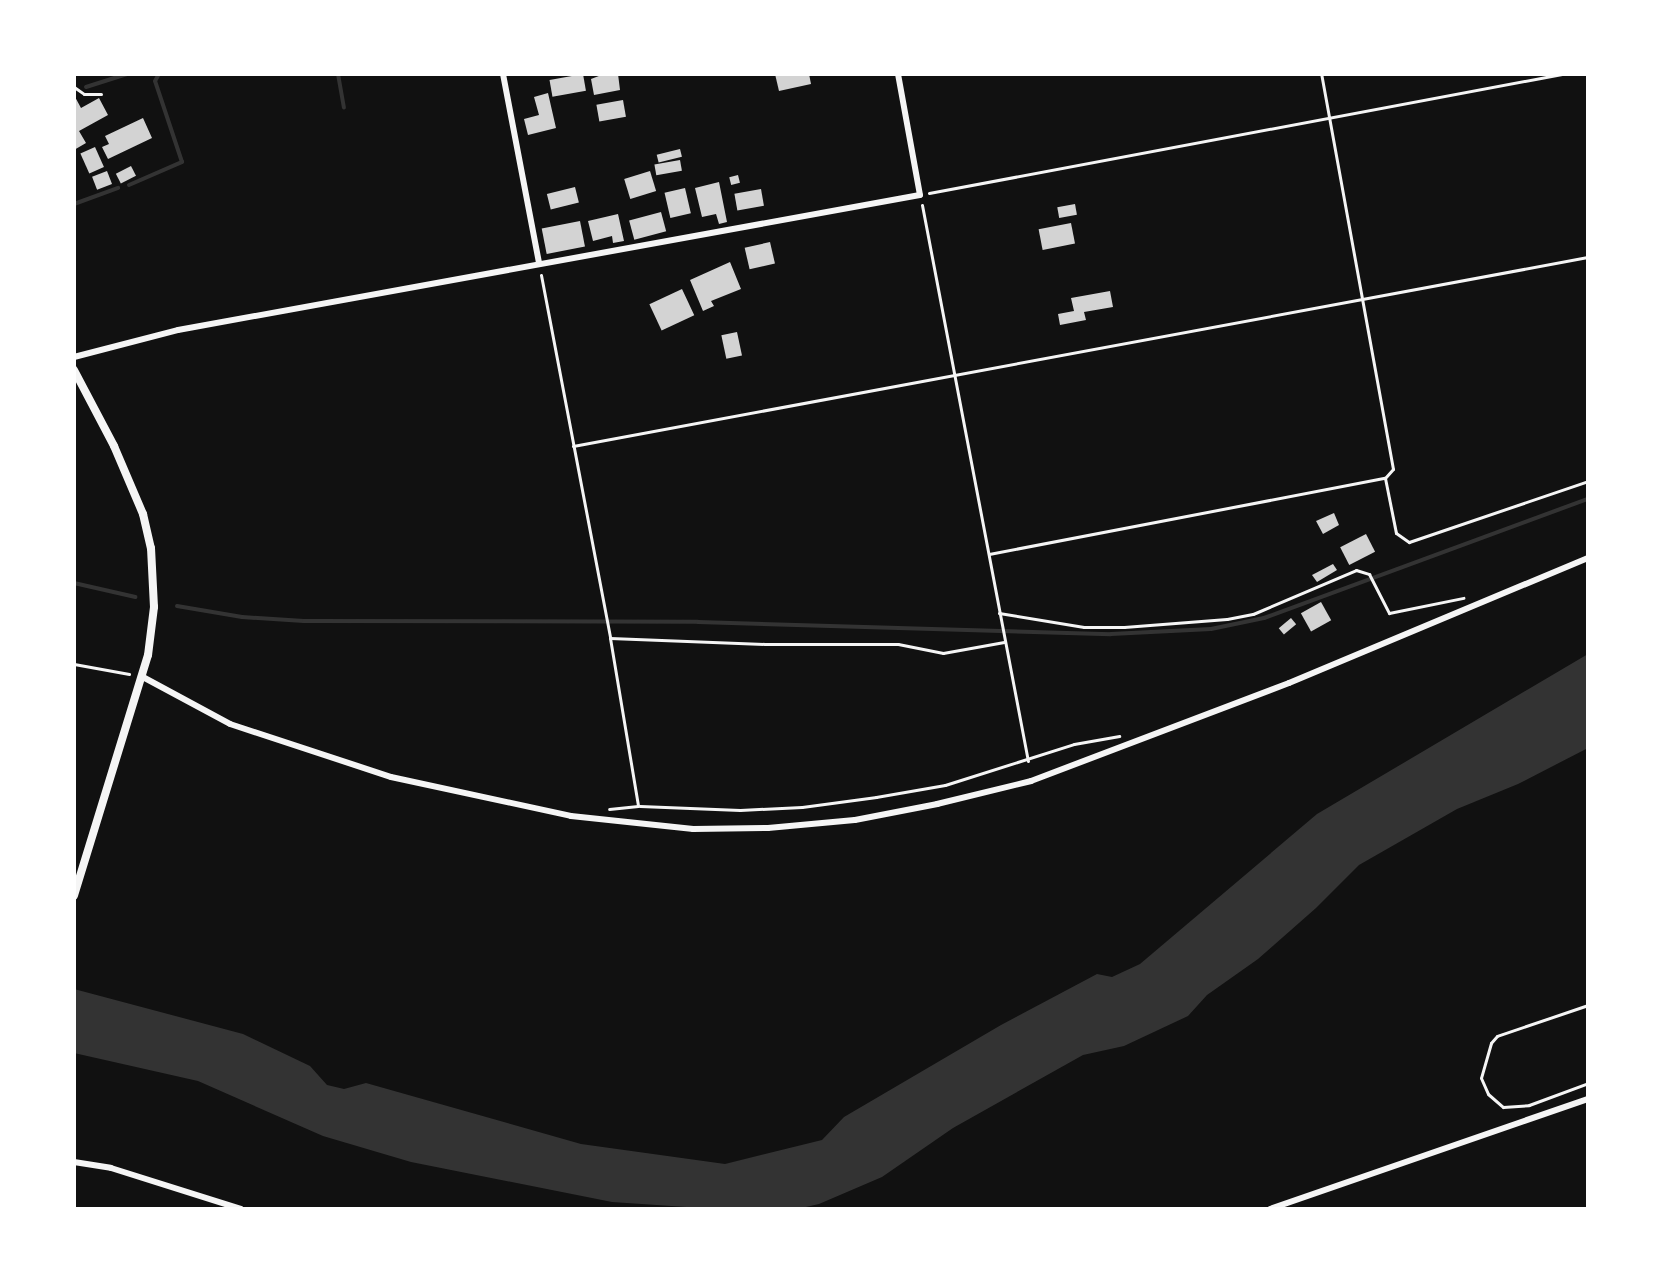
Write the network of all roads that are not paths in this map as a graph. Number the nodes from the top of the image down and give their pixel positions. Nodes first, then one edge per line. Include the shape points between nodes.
1 (503, 74) edge
2 (898, 74) edge
3 (74, 87) edge
4 (101, 94) dead end
5 (539, 263) junction
6 (74, 357) edge
7 (74, 370) edge
8 (1588, 558) edge
9 (141, 676) junction
10 (74, 896) edge
11 (1588, 1099) edge
12 (74, 1162) edge
13 (241, 1209) edge
14 (1270, 1209) edge

1 - 5 street
2 - 5 street via 920,195
3 - 4 lane via 84,94
5 - 6 street via 178,330
7 - 9 street via 130,479 151,548 154,607
8 - 9 street via 1289,683 1031,781 855,820 768,828 693,829 560,815 391,777 230,724
9 - 10 street
11 - 14 street
12 - 13 street via 111,1168

